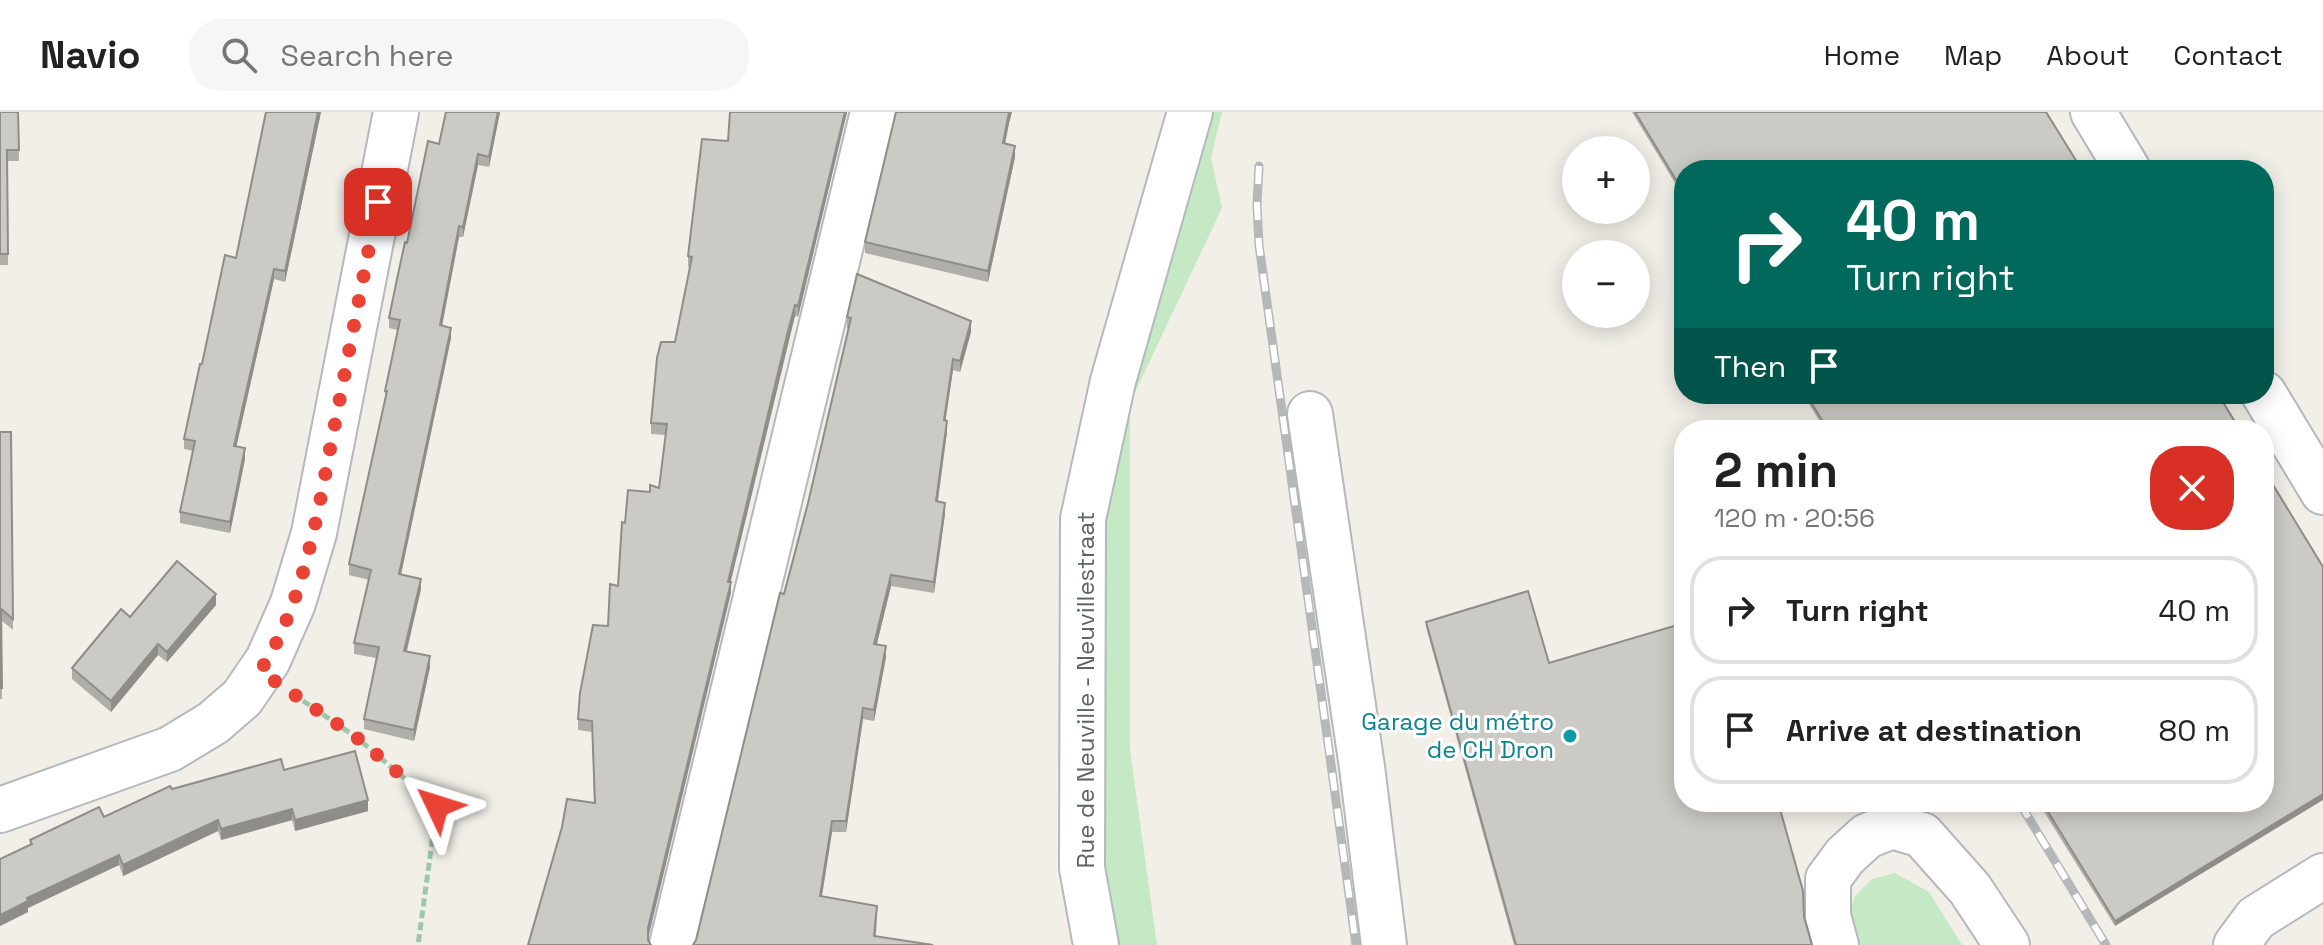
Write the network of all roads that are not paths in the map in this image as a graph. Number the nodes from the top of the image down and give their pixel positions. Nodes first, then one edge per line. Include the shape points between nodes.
1 (396, 112) edge
2 (873, 112) edge
3 (1190, 112) edge
4 (2093, 112) edge
5 (2122, 160) edge
6 (2270, 404) edge
7 (1310, 414) dead end
8 (2323, 492) edge
9 (0, 810) edge
10 (2323, 876) edge
11 (672, 945) edge
12 (1096, 945) edge
13 (1384, 945) edge
14 (1836, 945) edge
15 (2007, 945) edge
16 (2236, 945) edge

1 - 9 street via 314,533 293,603 268,660 242,698 170,749
2 - 11 street
3 - 12 street, Rue de Neuville - Neuvillestraat via 1113,381 1083,519 1082,868
4 - 5 street
6 - 8 street
7 - 13 street
10 - 16 street via 2256,918
14 - 15 street via 1828,916 1828,879 1867,836 1892,826 1922,835 1970,889

